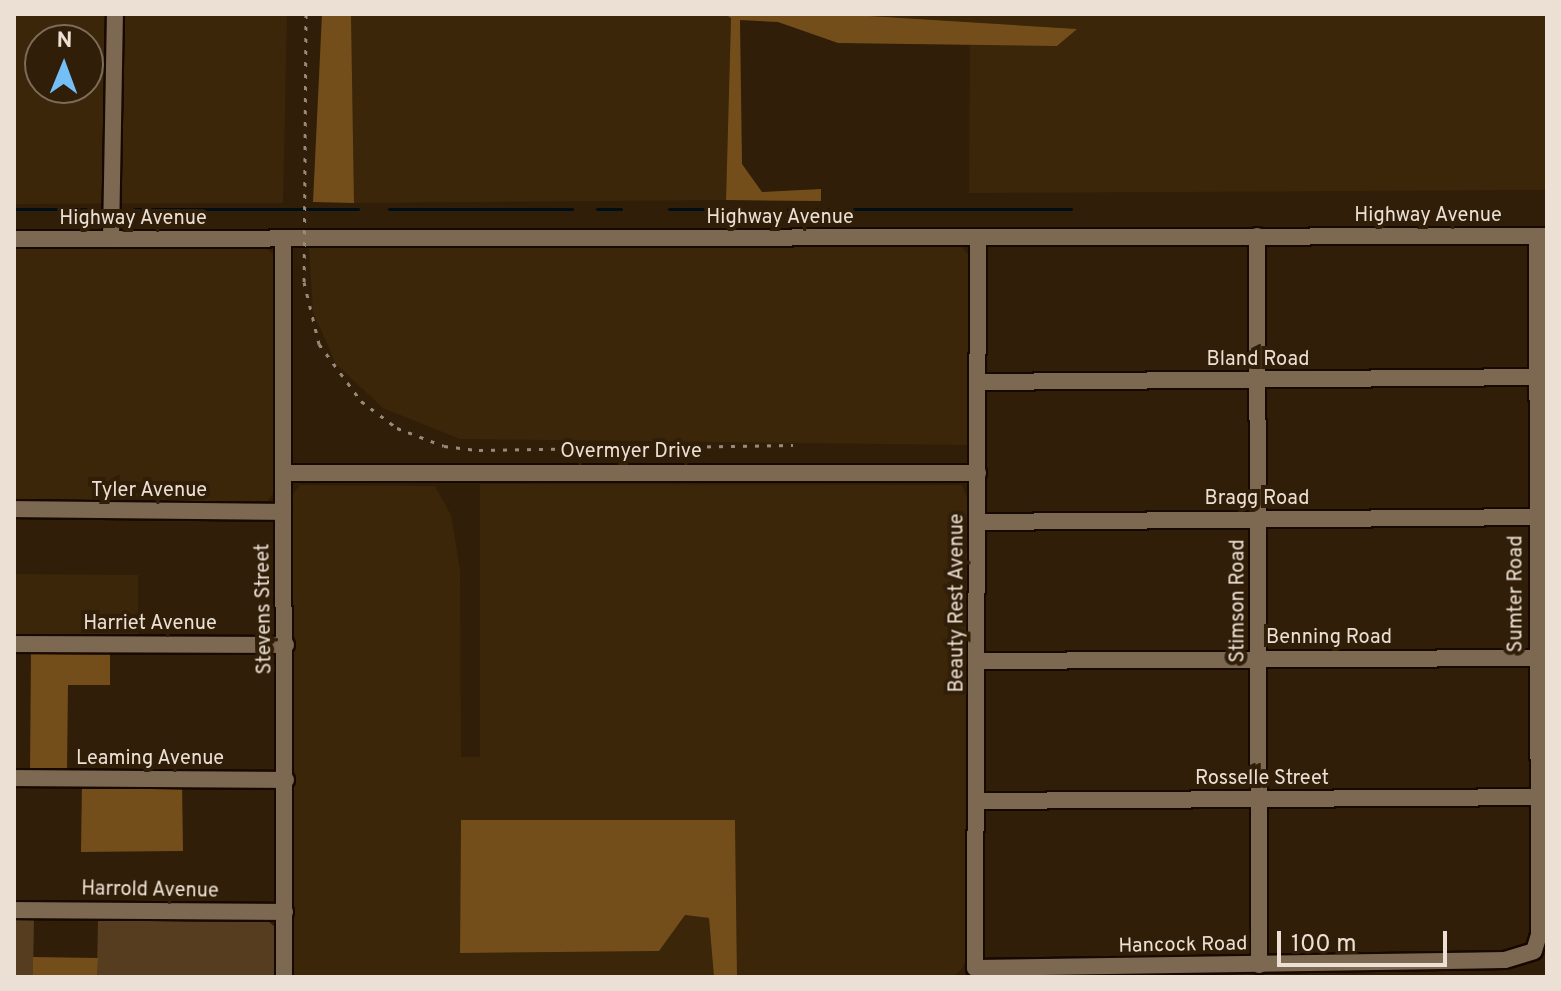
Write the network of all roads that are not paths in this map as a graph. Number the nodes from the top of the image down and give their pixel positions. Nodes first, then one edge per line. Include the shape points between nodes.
1 (115, 14) edge
2 (1257, 236) junction
3 (1542, 236) edge
4 (978, 238) junction
5 (14, 239) edge
6 (111, 239) junction
7 (283, 239) junction
8 (1537, 377) junction
9 (1258, 380) junction
10 (979, 382) junction
11 (284, 473) junction
12 (978, 473) junction
13 (14, 509) edge
14 (283, 512) junction
15 (1536, 517) junction
16 (1258, 519) junction
17 (979, 522) junction
18 (14, 644) edge
19 (286, 645) junction
20 (1537, 658) junction
21 (1259, 659) junction
22 (977, 661) junction
23 (14, 778) edge
24 (286, 780) junction
25 (1543, 797) edge
26 (1259, 799) junction
27 (977, 801) junction
28 (14, 910) edge
29 (285, 912) junction
30 (1534, 951) joint
31 (1259, 965) junction
32 (975, 968) joint
33 (284, 977) edge

1 - 6 street
2 - 3 street, Highway Avenue
2 - 4 street, Highway Avenue
2 - 9 street, Stimson Road
3 - 8 street, Sumter Road
4 - 7 street, Highway Avenue
4 - 10 street, Beauty Rest Avenue
5 - 6 street, Highway Avenue
6 - 7 street, Highway Avenue
7 - 11 street, Stevens Street
8 - 9 street, Bland Road
8 - 15 street, Sumter Road
9 - 10 street, Bland Road
9 - 16 street, Stimson Road
10 - 12 street, Beauty Rest Avenue
11 - 12 street, Overmyer Drive
11 - 14 street, Stevens Street
12 - 17 street, Beauty Rest Avenue
13 - 14 street, Tyler Avenue
14 - 19 street, Stevens Street
15 - 16 street, Bragg Road
15 - 20 street, Sumter Road
16 - 17 street, Bragg Road
16 - 21 street, Stimson Road
17 - 22 street, Beauty Rest Avenue
18 - 19 street, Harriet Avenue
19 - 24 street, Stevens Street
20 - 21 street, Benning Road
20 - 25 street, Sumter Road
21 - 22 street, Benning Road
21 - 26 street, Stimson Road
22 - 27 street, Beauty Rest Avenue
23 - 24 street, Leaming Avenue
24 - 29 street, Stevens Street
25 - 26 street, Rosselle Street
25 - 30 street, Sumter Road via 1539,935
26 - 27 street, Rosselle Street
26 - 31 street, Stimson Road
27 - 32 street, Beauty Rest Avenue
28 - 29 street, Harrold Avenue
29 - 33 street, Stevens Street
30 - 31 street, Hancock Road via 1505,960
31 - 32 street, Hancock Road

